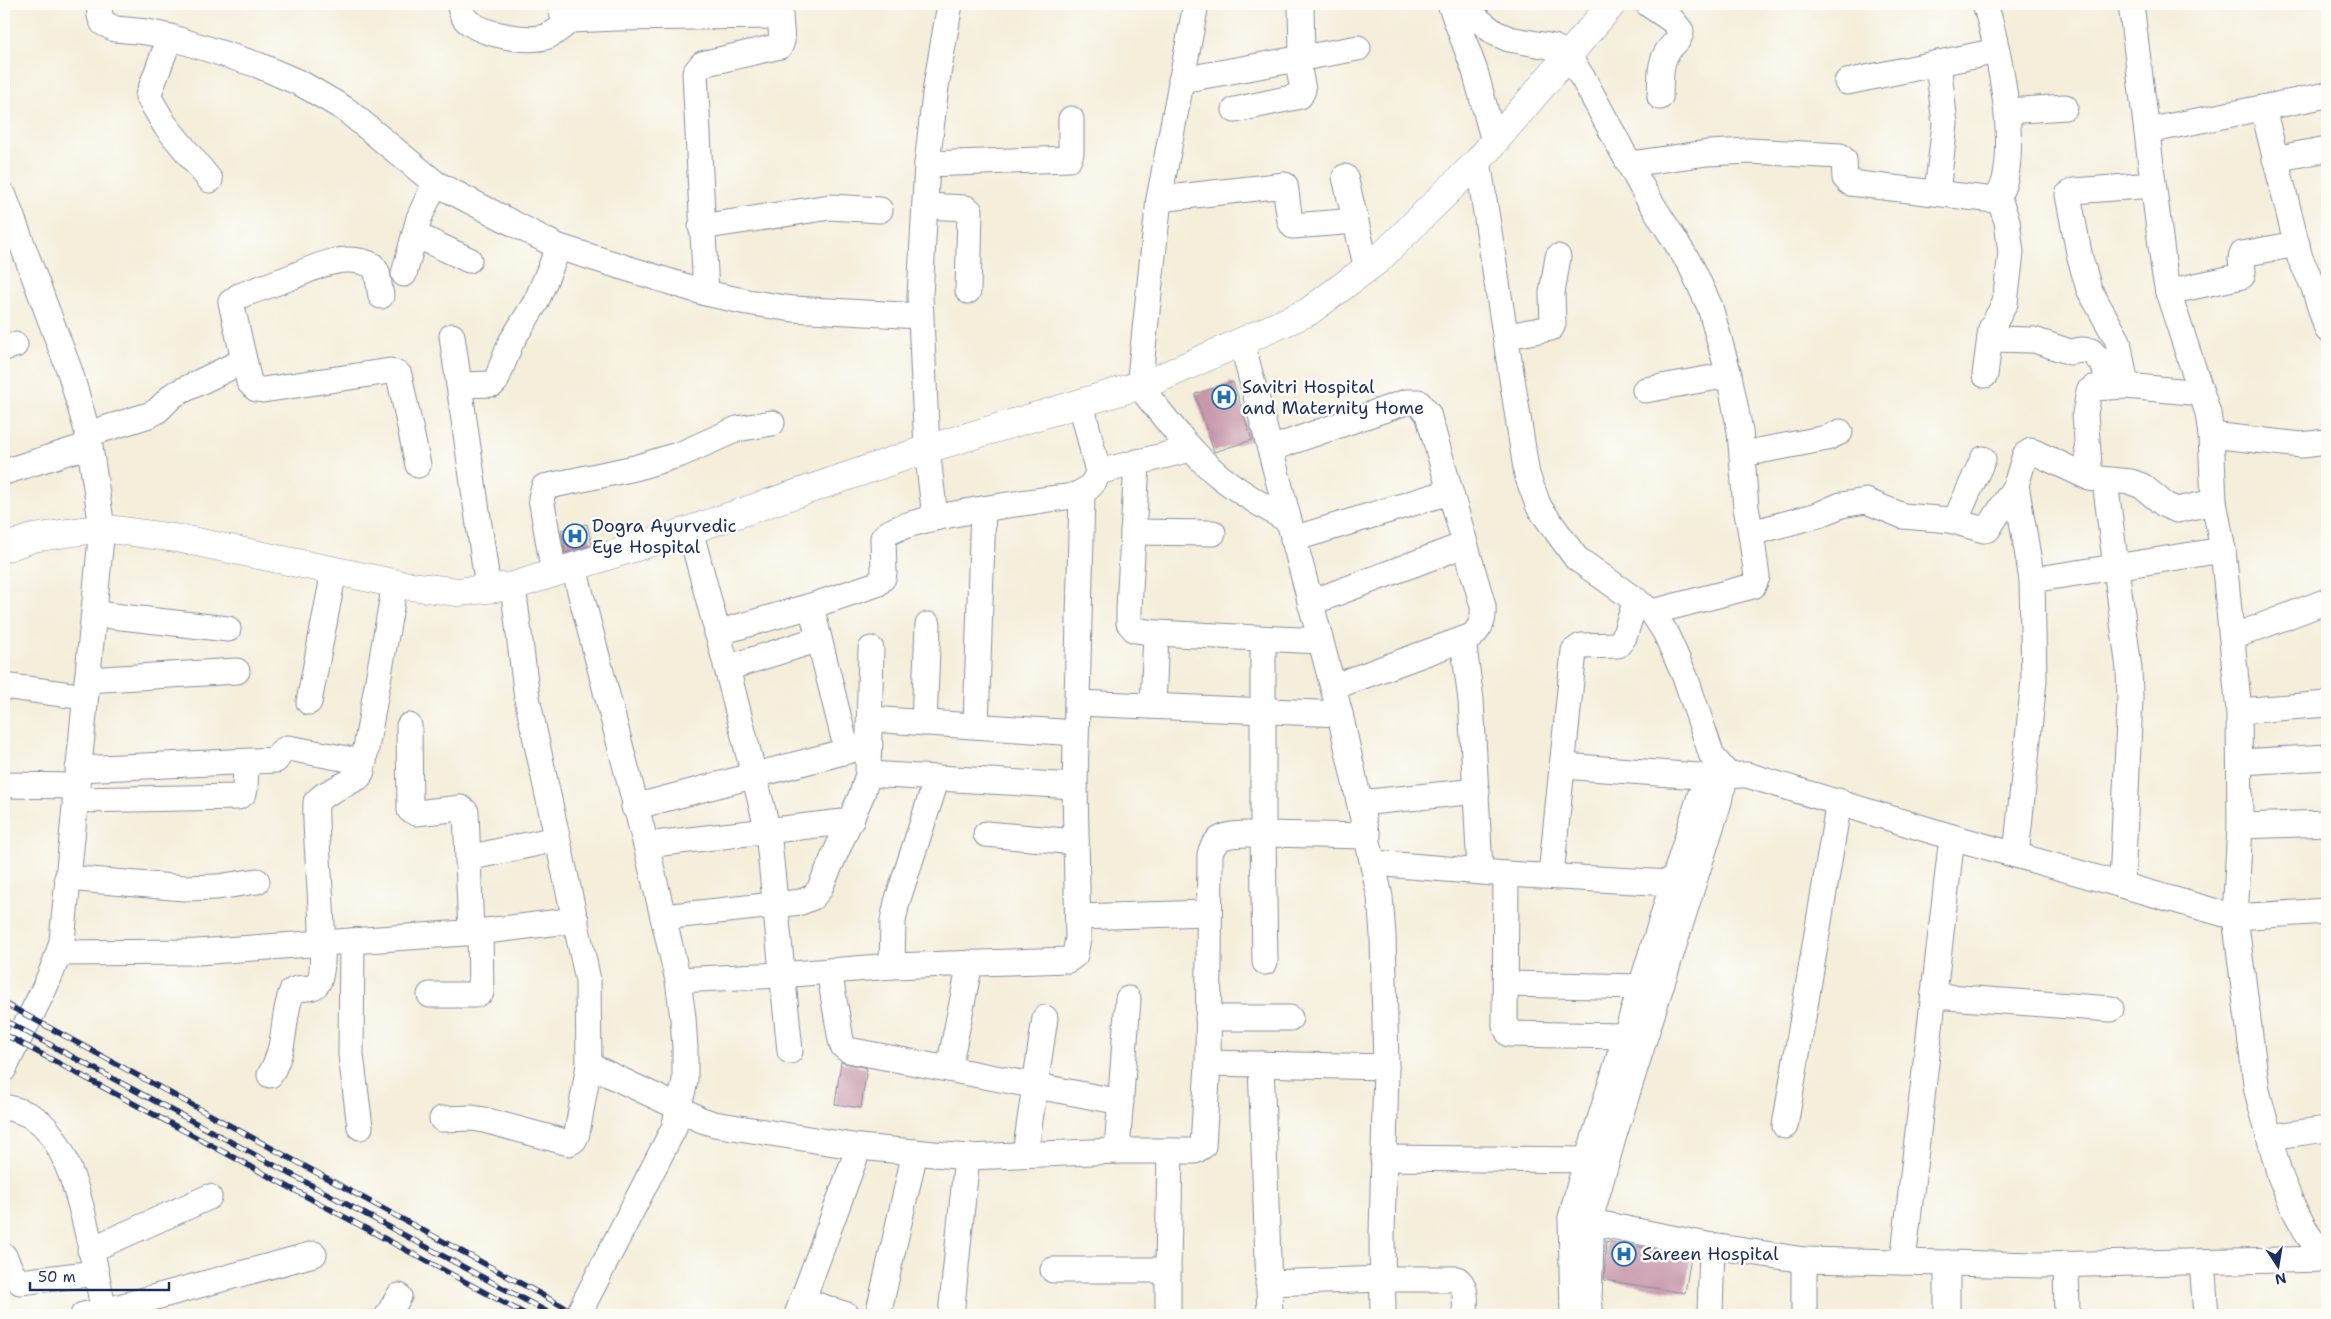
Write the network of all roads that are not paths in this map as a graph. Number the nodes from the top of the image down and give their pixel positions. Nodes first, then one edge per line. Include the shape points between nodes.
1 (99, 4) edge
2 (459, 4) edge
3 (950, 4) edge
4 (1196, 4) edge
5 (1301, 4) edge
6 (1450, 4) edge
7 (1458, 4) edge
8 (1612, 4) edge
9 (1648, 4) edge
10 (1985, 4) edge
11 (2130, 4) edge
12 (780, 10) edge
13 (617, 11) edge
14 (679, 11) edge
15 (565, 12) edge
16 (170, 37) junction
17 (1358, 48) dead end
18 (1997, 50) junction
19 (1568, 56) junction
20 (1300, 58) junction
21 (1938, 63) junction
22 (1181, 80) junction
23 (1847, 82) dead end
24 (2327, 95) edge
25 (1660, 97) dead end
26 (2065, 107) dead end
27 (2263, 108) junction
28 (1235, 110) dead end
29 (2007, 111) junction
30 (1071, 119) dead end
31 (2148, 131) junction
32 (2327, 149) edge
33 (1486, 151) junction
34 (2275, 159) junction
35 (927, 164) junction
36 (1630, 164) junction
37 (1345, 177) dead end
38 (210, 180) dead end
39 (435, 183) junction
40 (2153, 185) junction
41 (1937, 192) junction
42 (4, 196) edge
43 (1998, 196) junction
44 (1159, 199) junction
45 (925, 206) junction
46 (880, 210) dead end
47 (1356, 222) junction
48 (701, 227) junction
49 (416, 234) junction
50 (2297, 244) junction
51 (559, 247) junction
52 (1558, 258) dead end
53 (469, 260) dead end
54 (1367, 268) junction
55 (404, 274) dead end
56 (2320, 283) edge
57 (968, 291) dead end
58 (2168, 292) junction
59 (706, 294) junction
60 (381, 296) dead end
61 (920, 316) junction
62 (2327, 328) edge
63 (452, 336) dead end
64 (1507, 336) junction
65 (1990, 339) junction
66 (1242, 343) junction
67 (243, 361) junction
68 (1729, 375) junction
69 (1985, 375) dead end
70 (459, 385) junction
71 (1139, 386) junction
72 (2117, 386) junction
73 (1645, 390) dead end
74 (2201, 393) junction
75 (1081, 403) junction
76 (772, 423) dead end
77 (1840, 432) dead end
78 (2211, 434) junction
79 (89, 440) junction
80 (2327, 443) edge
81 (1191, 448) junction
82 (927, 449) junction
83 (1270, 449) junction
84 (1743, 454) junction
85 (1983, 458) dead end
86 (1137, 462) junction
87 (418, 464) dead end
88 (4, 472) edge
89 (1098, 472) junction
90 (2097, 479) junction
91 (2016, 485) junction
92 (1449, 492) junction
93 (1082, 493) junction
94 (2214, 502) junction
95 (983, 510) junction
96 (935, 517) junction
97 (1955, 521) junction
98 (102, 528) junction
99 (690, 530) junction
100 (1291, 530) junction
101 (1133, 532) junction
102 (1213, 533) dead end
103 (1751, 533) junction
104 (1464, 544) junction
105 (4, 548) edge
106 (2223, 550) junction
107 (2116, 567) junction
108 (334, 571) junction
109 (564, 571) junction
110 (2032, 580) junction
111 (395, 584) junction
112 (500, 587) junction
113 (2327, 601) edge
114 (1310, 603) junction
115 (810, 606) junction
116 (1644, 606) junction
117 (95, 614) junction
118 (928, 625) dead end
119 (228, 629) dead end
120 (717, 633) junction
121 (1156, 633) junction
122 (2233, 637) junction
123 (819, 639) junction
124 (1264, 639) junction
125 (1463, 640) junction
126 (1320, 641) junction
127 (871, 650) dead end
128 (727, 668) junction
129 (236, 671) dead end
130 (4, 686) edge
131 (1333, 687) junction
132 (86, 688) junction
133 (309, 702) dead end
134 (1077, 703) junction
135 (2327, 704) edge
136 (1153, 706) junction
137 (1263, 709) junction
138 (2239, 711) junction
139 (1340, 714) junction
140 (870, 719) junction
141 (924, 722) junction
142 (409, 726) dead end
143 (976, 726) junction
144 (1076, 733) junction
145 (858, 748) junction
146 (2327, 757) edge
147 (364, 762) junction
148 (2240, 762) junction
149 (246, 763) junction
150 (1562, 766) junction
151 (868, 774) junction
152 (755, 777) junction
153 (937, 778) junction
154 (1723, 781) junction
155 (4, 784) edge
156 (77, 785) junction
157 (1075, 786) junction
158 (1477, 791) junction
159 (1839, 801) junction
160 (1360, 803) junction
161 (634, 806) junction
162 (850, 821) junction
163 (2327, 823) edge
164 (2240, 826) junction
165 (768, 831) junction
166 (986, 834) dead end
167 (1263, 834) junction
168 (1368, 836) junction
169 (1952, 837) junction
170 (556, 839) junction
171 (1076, 842) junction
172 (646, 845) junction
173 (2016, 855) junction
174 (468, 858) junction
175 (1374, 863) junction
176 (1480, 870) junction
177 (1506, 874) junction
178 (1551, 875) junction
179 (67, 878) junction
180 (257, 881) dead end
181 (1684, 884) junction
182 (2122, 885) junction
183 (775, 906) junction
184 (2327, 911) edge
185 (1208, 913) junction
186 (663, 917) junction
187 (1078, 917) junction
188 (2235, 917) junction
189 (576, 920) junction
190 (475, 932) junction
191 (352, 941) junction
192 (323, 943) junction
193 (59, 953) junction
194 (1265, 962) dead end
195 (970, 964) junction
196 (892, 966) junction
197 (829, 971) junction
198 (781, 975) junction
199 (678, 980) junction
200 (1506, 984) junction
201 (1642, 987) junction
202 (430, 995) dead end
203 (1934, 996) junction
204 (1128, 999) dead end
205 (2111, 1009) dead end
206 (1045, 1018) dead end
207 (1208, 1018) junction
208 (1290, 1018) dead end
209 (1627, 1036) junction
210 (790, 1051) dead end
211 (1208, 1063) junction
212 (1261, 1064) junction
213 (589, 1065) junction
214 (1386, 1067) junction
215 (949, 1068) junction
216 (4, 1069) edge
217 (270, 1075) dead end
218 (1035, 1086) junction
219 (1121, 1102) junction
220 (4, 1107) edge
221 (680, 1108) junction
222 (442, 1119) dead end
223 (1785, 1126) dead end
224 (360, 1127) dead end
225 (2327, 1129) edge
226 (2269, 1137) junction
227 (859, 1147) junction
228 (1117, 1151) junction
229 (1170, 1151) junction
230 (915, 1152) junction
231 (1025, 1154) junction
232 (967, 1157) junction
233 (1383, 1158) junction
234 (1597, 1161) junction
235 (209, 1197) dead end
236 (1581, 1220) junction
237 (1712, 1246) junction
238 (314, 1254) dead end
239 (4, 1256) edge
240 (2327, 1259) edge
241 (1804, 1260) junction
242 (93, 1261) junction
243 (1903, 1262) junction
244 (2202, 1262) junction
245 (1948, 1263) junction
246 (2066, 1264) junction
247 (1053, 1270) dead end
248 (1168, 1270) junction
249 (1383, 1278) junction
250 (1268, 1283) junction
251 (800, 1308) edge
252 (1168, 1311) dead end
253 (98, 1314) edge
254 (578, 1315) edge
255 (846, 1315) edge
256 (878, 1315) edge
257 (951, 1315) edge
258 (1270, 1315) edge
259 (1384, 1315) edge
260 (1465, 1315) edge
261 (1573, 1315) edge
262 (1591, 1315) edge
263 (1710, 1315) edge
264 (1804, 1315) edge
265 (1947, 1315) edge
266 (2067, 1315) edge
267 (2206, 1315) edge

1 - 16 street via 100,16 107,26
2 - 15 street via 468,22 480,29 530,39 548,36
3 - 35 street
4 - 22 street
5 - 20 street
6 - 33 street via 1475,70
7 - 19 street via 1495,33 1509,39 1554,47
8 - 19 main road
9 - 25 street via 1673,20 1681,31 1680,37 1666,52
10 - 18 street
11 - 31 street
12 - 14 street
12 - 48 street via 780,46 702,64 695,74
13 - 14 street
13 - 15 street
16 - 38 street via 148,96 165,125
16 - 39 street via 258,65 302,84 345,109
17 - 20 street
18 - 21 street
18 - 29 street
19 - 33 main road
19 - 36 street
20 - 22 street
20 - 28 street via 1300,96
21 - 23 street
21 - 41 street via 1945,124
22 - 44 street
24 - 27 street
26 - 29 street
27 - 31 street
27 - 34 street
29 - 43 street via 2006,170
30 - 35 street via 1069,159
31 - 40 street
32 - 34 street
33 - 54 main road
33 - 64 street
34 - 50 street
35 - 45 street
36 - 41 street via 1707,152 1840,156 1844,160 1845,178 1850,183
36 - 68 street via 1695,274 1710,307
37 - 47 street
39 - 49 street via 419,218
39 - 51 street
40 - 58 street
40 - 72 street via 2074,191 2068,195 2080,258 2090,289 2118,341
41 - 43 street via 1987,200
42 - 79 street via 70,372
43 - 65 street via 2007,221 2011,253 2005,303 1993,323
44 - 47 street via 1285,185 1293,226
44 - 71 street
45 - 57 street via 966,208 970,211
45 - 61 street
46 - 48 street via 830,207
47 - 54 street
48 - 59 street
49 - 53 street
49 - 55 street
50 - 56 street via 2303,267
50 - 58 street via 2242,254 2244,274 2238,278
51 - 59 street
51 - 70 street via 536,302 511,342 496,381 493,384
52 - 64 street via 1551,328
54 - 66 main road via 1308,312
56 - 62 street
58 - 74 street
59 - 61 street via 793,309
60 - 67 street via 376,268 354,260 324,264 239,296 231,302
61 - 82 street
63 - 70 street
64 - 116 street via 1527,475 1539,507 1576,558
65 - 69 street
65 - 72 street via 2034,340 2070,352 2091,351
66 - 71 main road
66 - 83 street
67 - 79 street via 173,395 157,411
67 - 87 street via 249,382 256,389 263,390 396,372 402,379
68 - 73 street
68 - 84 street
70 - 112 street
71 - 75 main road
71 - 81 street
72 - 74 street
72 - 90 street via 2093,388 2086,400
74 - 78 street
75 - 82 main road
75 - 89 street
76 - 109 street via 737,430 681,454 636,468 544,487 541,498
77 - 84 street via 1827,438
78 - 80 street via 2302,445
78 - 94 street
79 - 88 street
79 - 98 street
81 - 86 street
81 - 100 street via 1218,474
82 - 96 street
82 - 99 main road
83 - 92 street via 1406,402 1418,402 1428,414
83 - 100 street
84 - 103 street
85 - 97 street
86 - 89 street
86 - 101 street
89 - 93 street
90 - 91 street via 2031,451 2025,455
90 - 94 street via 2142,486 2165,505 2177,510
90 - 107 street
91 - 97 street via 1988,529
91 - 110 street
92 - 100 street
92 - 104 street
93 - 95 street
93 - 134 street
94 - 106 street
95 - 96 street
95 - 143 street
96 - 115 street via 885,534 884,573 880,582
97 - 103 street via 1903,516 1860,501 1841,505 1818,516
98 - 105 main road via 33,538
98 - 108 main road via 182,539
98 - 117 street
99 - 109 main road
99 - 120 street
100 - 114 street
101 - 102 street
101 - 121 street via 1130,623 1134,630
103 - 116 street via 1756,577 1753,586
104 - 114 street
104 - 125 street via 1484,618 1480,629
106 - 107 street
106 - 122 street
107 - 110 street
107 - 182 street via 2127,641 2130,698
108 - 111 main road
108 - 133 street
109 - 112 main road
109 - 161 street
110 - 173 street via 2034,680
111 - 112 main road via 458,592
111 - 147 street
112 - 170 street
113 - 122 street
114 - 126 street
115 - 120 street
115 - 123 street
116 - 150 street via 1618,645 1580,646 1574,651
116 - 154 street via 1665,632 1686,679
117 - 119 street
117 - 132 street
118 - 141 street
120 - 128 street
121 - 124 street
121 - 136 street
122 - 138 street
123 - 128 street
123 - 145 street
124 - 126 street
124 - 137 street
125 - 131 street
125 - 158 street
126 - 131 street
127 - 140 street
128 - 152 street
129 - 132 street
130 - 132 street
131 - 139 street
132 - 156 street
134 - 136 street
134 - 144 street
135 - 138 street
136 - 137 street
137 - 139 street
137 - 167 street
138 - 148 street
139 - 160 street
140 - 141 street
140 - 145 street
141 - 143 street
142 - 174 street via 410,810 416,813 464,809
143 - 144 street
144 - 157 street
145 - 151 street
145 - 152 street
146 - 148 street
147 - 149 street via 288,748 282,751 278,760
147 - 192 street via 359,777 316,802
148 - 164 street
149 - 156 street
149 - 156 street via 245,790 238,797
150 - 154 street via 1698,776
150 - 178 street
151 - 153 street
151 - 162 street
152 - 161 street
152 - 165 street
153 - 157 street
153 - 196 street via 897,902 893,921
154 - 159 street via 1747,775
154 - 181 street
155 - 156 street
156 - 179 street
157 - 171 street
158 - 160 street
158 - 176 street
159 - 169 street
159 - 223 street
160 - 168 street
161 - 172 street
162 - 165 street
162 - 183 street via 814,897 808,901
163 - 164 street
164 - 188 street
165 - 172 street
165 - 183 street
166 - 171 street
167 - 168 street
167 - 185 street via 1217,838 1210,855
167 - 194 street
168 - 175 street
169 - 173 street
169 - 203 street
170 - 174 street
170 - 189 street
171 - 187 street
172 - 186 street
173 - 182 street
174 - 190 street
175 - 176 street
175 - 214 street via 1383,935
176 - 177 street
177 - 178 street
177 - 200 street
178 - 181 street
179 - 180 street via 184,888
179 - 193 street
181 - 201 street
181 - 234 street
182 - 188 street
183 - 186 street
183 - 198 street
184 - 188 street
185 - 187 street
185 - 207 street
186 - 199 street
187 - 195 street via 1078,948 1068,960
188 - 226 street via 2257,1090
189 - 190 street
189 - 213 street via 588,980
190 - 191 street
190 - 202 street via 481,992 475,995
191 - 192 street
191 - 224 street via 351,1055
192 - 193 street via 197,952
192 - 217 street via 320,980 313,987 292,991 284,1041
193 - 216 street
195 - 196 street
195 - 215 street
196 - 197 street
197 - 198 street
197 - 215 street via 843,1046 848,1050
198 - 199 street
198 - 210 street
199 - 221 street via 685,1048 685,1081
200 - 201 street
200 - 209 street via 1505,1026 1509,1034
201 - 209 street
203 - 205 street
203 - 243 street
204 - 219 street
206 - 218 street
207 - 208 street
207 - 211 street
209 - 234 street
211 - 212 street
211 - 229 street via 1203,1146 1195,1151
212 - 214 street
212 - 250 street
213 - 221 street
213 - 222 street via 577,1133 569,1144 478,1119
214 - 233 street
215 - 218 street
218 - 219 street
218 - 231 street
219 - 228 street
220 - 242 street via 37,1119 53,1136 76,1188
221 - 227 street via 714,1124
221 - 254 street via 674,1128
225 - 226 street
226 - 240 street via 2294,1209 2308,1236
227 - 230 street
227 - 251 street
228 - 229 street
228 - 231 street
229 - 248 street
230 - 232 street
230 - 256 street
231 - 232 street
232 - 257 street
233 - 234 street
233 - 249 street
234 - 236 street
235 - 242 street
236 - 237 street
236 - 261 street
236 - 262 street
237 - 241 street
237 - 263 street
238 - 253 street
239 - 242 street via 20,1282
240 - 244 street
241 - 243 street
241 - 264 street
242 - 253 street
243 - 245 street
244 - 246 street
244 - 267 street
245 - 246 street
245 - 265 street
246 - 266 street
247 - 248 street
248 - 252 street
249 - 250 street
249 - 259 street
249 - 260 street via 1457,1279 1462,1282 1464,1290
250 - 258 street
251 - 255 street

